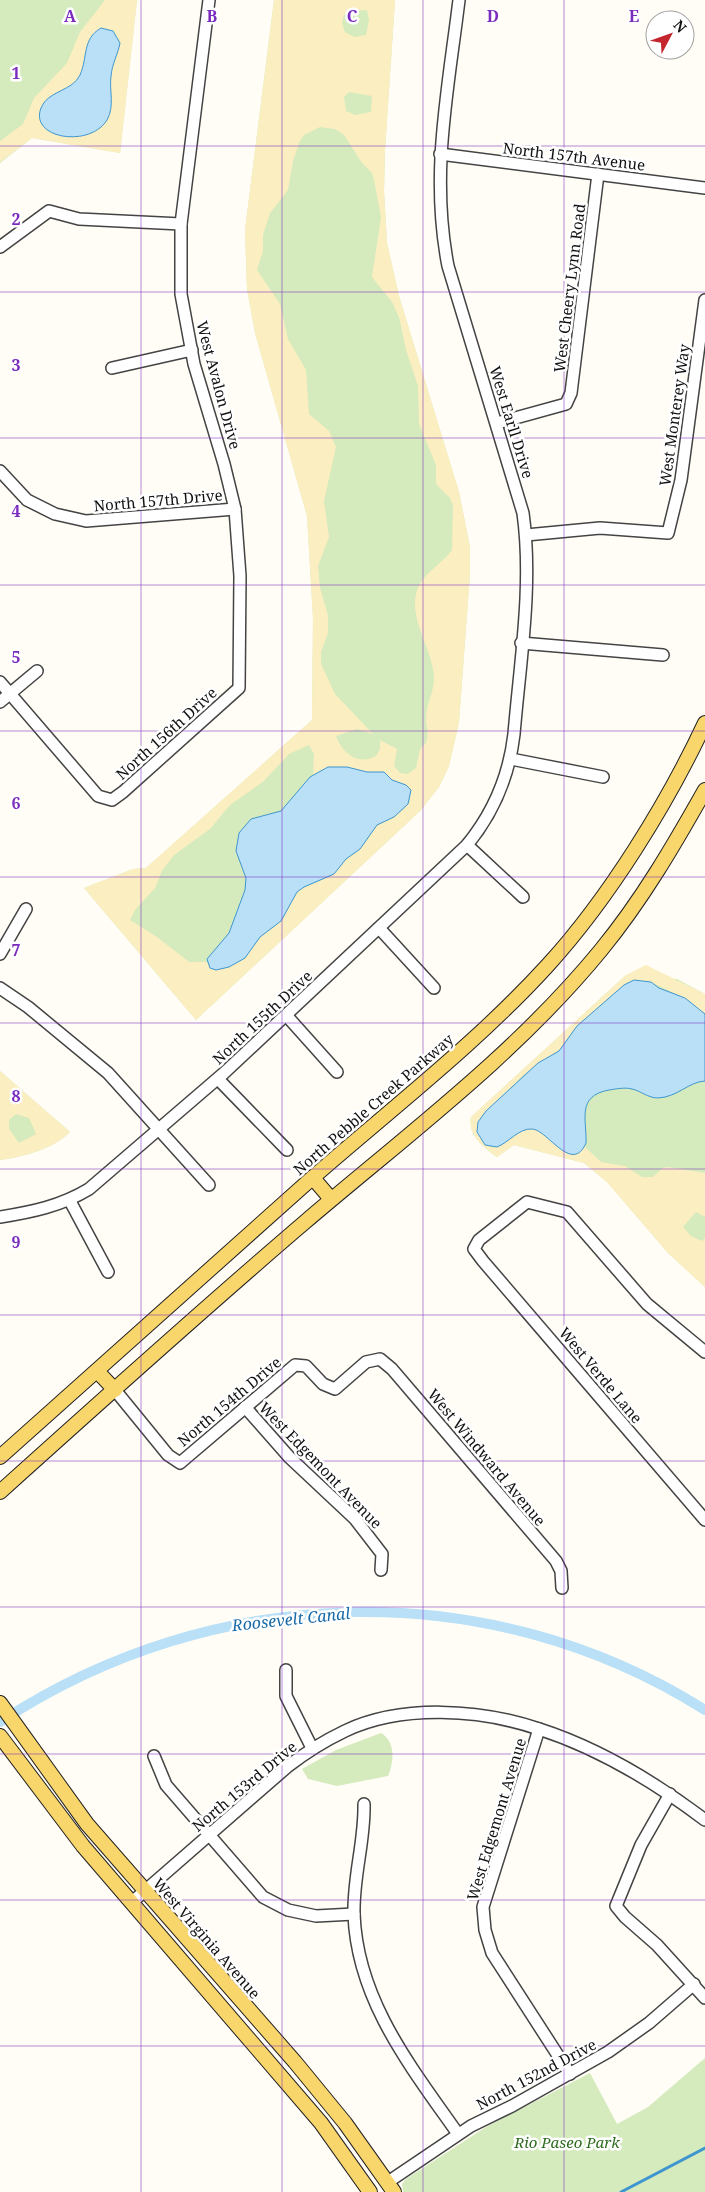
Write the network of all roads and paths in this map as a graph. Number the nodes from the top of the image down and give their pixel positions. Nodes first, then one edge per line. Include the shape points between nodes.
1 (208, 0) edge
2 (460, 0) edge
3 (440, 154) junction
4 (598, 174) junction
5 (705, 188) edge
6 (181, 224) junction
7 (0, 247) edge
8 (705, 300) edge
9 (192, 350) junction
10 (112, 368) dead end
11 (497, 423) junction
12 (0, 471) edge
13 (235, 509) junction
14 (526, 535) junction
15 (521, 643) junction
16 (663, 655) dead end
17 (37, 671) dead end
18 (0, 682) edge
19 (239, 688) joint
20 (10, 694) junction
21 (0, 702) edge
22 (705, 723) edge
23 (511, 759) junction
24 (603, 778) dead end
25 (705, 790) edge
26 (467, 845) junction
27 (523, 897) dead end
28 (26, 909) dead end
29 (379, 928) junction
30 (0, 954) edge
31 (0, 988) edge
32 (434, 988) dead end
33 (286, 1015) junction
34 (337, 1072) dead end
35 (218, 1079) junction
36 (160, 1128) junction
37 (287, 1150) dead end
38 (313, 1178) junction
39 (209, 1185) dead end
40 (331, 1199) junction
41 (70, 1201) junction
42 (0, 1217) edge
43 (108, 1272) dead end
44 (705, 1352) edge
45 (300, 1364) joint
46 (97, 1371) junction
47 (115, 1390) junction
48 (245, 1407) junction
49 (0, 1458) edge
50 (0, 1492) edge
51 (705, 1520) edge
52 (381, 1570) dead end
53 (562, 1588) dead end
54 (286, 1670) dead end
55 (0, 1703) edge
56 (539, 1728) junction
57 (3, 1739) edge
58 (312, 1748) junction
59 (154, 1756) dead end
60 (670, 1794) junction
61 (364, 1804) dead end
62 (705, 1820) edge
63 (209, 1835) junction
64 (145, 1892) junction
65 (131, 1903) junction
66 (354, 1914) junction
67 (694, 1984) junction
68 (705, 1998) edge
69 (570, 2074) junction
70 (458, 2134) junction
71 (391, 2187) edge
72 (370, 2192) edge

1 - 6 street, West Avalon Drive
2 - 3 street, West Earll Drive
3 - 4 street, North 157th Avenue
3 - 11 street, West Earll Drive via 439,205 448,266
4 - 5 street, North 157th Avenue
4 - 11 street, West Cheery Lynn Road via 571,394 566,404
6 - 7 street via 79,219 49,211
6 - 9 street, West Avalon Drive via 181,294
8 - 14 street, West Monterey Way via 681,480 668,533 600,528
9 - 10 street
9 - 13 street, West Avalon Drive
11 - 14 street, West Earll Drive via 523,513
12 - 13 street, North 157th Drive via 27,500 55,514 86,521
13 - 19 street, West Avalon Drive via 240,576
14 - 15 street, West Earll Drive
15 - 16 street
15 - 23 street, West Earll Drive
17 - 20 street
18 - 20 street
19 - 20 street, North 156th Drive via 112,800 98,796
20 - 21 street
22 - 38 main road, North Pebble Creek Parkway via 685,766 624,865 565,946 473,1039
23 - 24 street
23 - 26 street, West Earll Drive via 495,803
25 - 40 main road via 667,858 572,984 489,1066
26 - 27 street
26 - 29 street, North 155th Drive
28 - 30 street
29 - 32 street
29 - 33 street, North 155th Drive
31 - 36 street via 108,1073
33 - 34 street
33 - 35 street, North 155th Drive
35 - 36 street, North 155th Drive
35 - 37 street
36 - 39 street
36 - 41 street, North 155th Drive via 89,1189
38 - 40 main road
38 - 46 main road, North Pebble Creek Parkway
40 - 47 main road
41 - 42 street, North 155th Drive
41 - 43 street
44 - 51 street, West Verde Lane via 647,1304 567,1212 527,1202 478,1240 474,1249
45 - 48 street, North 154th Drive via 290,1368
45 - 53 street, West Windward Avenue via 312,1371 323,1384 335,1389 366,1362 373,1359 386,1362 556,1561 561,1571
46 - 47 main road
46 - 49 main road, North Pebble Creek Parkway
47 - 48 street, North 154th Drive via 168,1455 180,1463
47 - 50 main road
48 - 52 street, West Edgemont Avenue via 290,1458 355,1519 382,1554
54 - 58 street via 286,1696
55 - 64 main road, West Virginia Avenue via 87,1824
56 - 58 street, North 153rd Drive via 471,1715 402,1714 346,1730
56 - 60 street via 628,1769
56 - 69 street, West Edgemont Avenue via 483,1907 485,1930 492,1953 510,1984
57 - 65 main road via 70,1830
58 - 63 street, North 153rd Drive
59 - 63 street via 166,1785
60 - 62 street
60 - 67 street via 642,1845 616,1906
61 - 66 street via 355,1875
63 - 64 street, North 153rd Drive
63 - 66 street via 263,1897 276,1906 316,1916
64 - 65 street, North 153rd Drive
64 - 71 main road, West Virginia Avenue via 296,2062
65 - 72 main road via 280,2073 340,2148
66 - 70 street via 356,1938 375,2005 395,2043
67 - 68 street
67 - 69 street, North 152nd Drive via 648,2023
69 - 70 street, North 152nd Drive
70 - 71 street, North 152nd Drive

